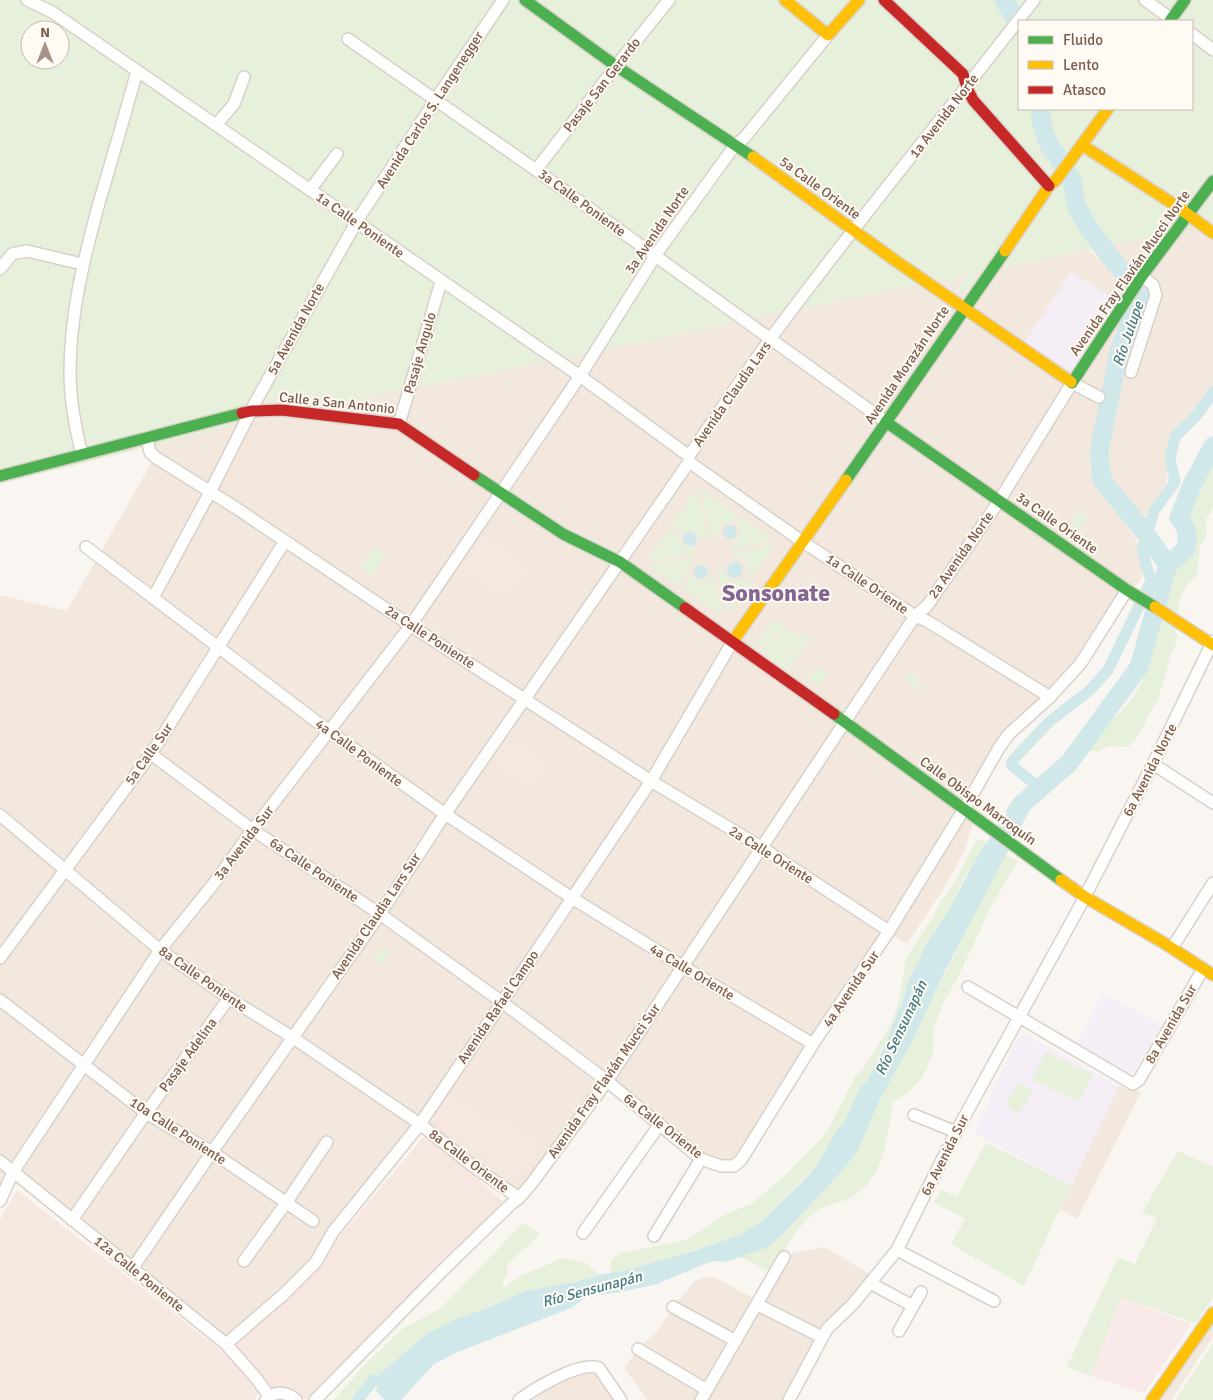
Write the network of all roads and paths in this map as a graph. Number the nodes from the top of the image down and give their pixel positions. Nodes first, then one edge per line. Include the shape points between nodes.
1 (27, 0) edge
2 (503, 0) edge
3 (525, 0) edge
4 (669, 0) edge
5 (785, 0) edge
6 (859, 0) edge
7 (884, 0) edge
8 (1034, 0) edge
9 (1145, 0) edge
10 (1185, 0) edge
11 (1019, 20) edge
12 (1171, 20) edge
13 (1173, 20) edge
14 (1018, 21) edge
15 (828, 35) junction
16 (1193, 35) edge
17 (348, 39) dead end
18 (1213, 50) edge
19 (616, 66) junction
20 (137, 71) junction
21 (244, 77) dead end
22 (967, 88) junction
23 (436, 99) junction
24 (1107, 110) edge
25 (216, 125) junction
26 (736, 145) junction
27 (1080, 148) junction
28 (337, 154) dead end
29 (536, 170) junction
30 (1213, 181) edge
31 (1053, 183) junction
32 (310, 190) junction
33 (1189, 215) junction
34 (357, 221) junction
35 (853, 230) junction
36 (1213, 234) edge
37 (656, 256) junction
38 (82, 264) junction
39 (0, 269) edge
40 (1143, 275) junction
41 (441, 282) junction
42 (964, 308) junction
43 (771, 338) junction
44 (1131, 372) dead end
45 (580, 376) junction
46 (1072, 383) junction
47 (1099, 397) dead end
48 (251, 412) junction
49 (886, 422) junction
50 (399, 424) junction
51 (147, 438) junction
52 (82, 455) junction
53 (689, 459) junction
54 (0, 476) edge
55 (210, 492) junction
56 (500, 493) junction
57 (999, 501) junction
58 (285, 541) junction
59 (803, 542) junction
60 (86, 547) dead end
61 (620, 562) junction
62 (1132, 592) junction
63 (153, 598) junction
64 (915, 616) junction
65 (411, 625) junction
66 (733, 641) junction
67 (1212, 643) edge
68 (219, 647) junction
69 (1050, 697) junction
70 (525, 700) junction
71 (844, 722) junction
72 (329, 732) junction
73 (151, 754) junction
74 (1153, 764) junction
75 (651, 781) junction
76 (1213, 803) edge
77 (964, 809) junction
78 (445, 814) junction
79 (0, 815) edge
80 (253, 830) junction
81 (761, 847) junction
82 (66, 869) junction
83 (1213, 883) edge
84 (1085, 897) junction
85 (572, 898) junction
86 (380, 914) junction
87 (889, 931) junction
88 (1172, 948) junction
89 (160, 950) junction
90 (0, 958) edge
91 (682, 966) junction
92 (1203, 969) junction
93 (1213, 975) edge
94 (968, 987) dead end
95 (229, 998) junction
96 (0, 1000) edge
97 (502, 1002) junction
98 (1018, 1018) junction
99 (292, 1038) junction
100 (813, 1044) junction
101 (84, 1064) junction
102 (607, 1081) junction
103 (146, 1113) junction
104 (914, 1115) dead end
105 (420, 1124) junction
106 (660, 1124) junction
107 (956, 1132) junction
108 (327, 1142) dead end
109 (212, 1152) junction
110 (701, 1159) junction
111 (0, 1161) edge
112 (734, 1166) joint
113 (13, 1172) junction
114 (519, 1198) junction
115 (0, 1201) edge
116 (286, 1203) junction
117 (72, 1220) junction
118 (313, 1221) dead end
119 (583, 1233) dead end
120 (654, 1236) dead end
121 (897, 1250) junction
122 (784, 1257) dead end
123 (244, 1261) dead end
124 (132, 1268) junction
125 (870, 1283) junction
126 (921, 1292) dead end
127 (994, 1301) dead end
128 (758, 1305) junction
129 (913, 1306) junction
130 (673, 1307) dead end
131 (1213, 1313) edge
132 (899, 1331) dead end
133 (822, 1337) junction
134 (736, 1341) junction
135 (226, 1344) junction
136 (638, 1349) dead end
137 (704, 1395) edge
138 (268, 1398) edge
139 (296, 1400) edge
140 (315, 1400) edge
141 (519, 1400) edge
142 (621, 1400) edge
143 (789, 1400) edge
144 (1152, 1400) edge

1 - 20 street, 1a Calle Poniente via 52,12
2 - 23 street, Avenida Carlos S. Langenegger
3 - 19 main road, 5a Calle Oriente
4 - 19 street, Pasaje San Gerardo
5 - 15 main road
6 - 15 main road, 3a Avenida Norte
7 - 22 main road via 963,74
8 - 11 street, 1a Avenida Norte
9 - 12 street
10 - 13 main road
14 - 22 street, 1a Avenida Norte
15 - 26 street, 3a Avenida Norte
16 - 18 street
17 - 23 street, 3a Calle Poniente
19 - 26 main road, 5a Calle Oriente
19 - 29 street, Pasaje San Gerardo
20 - 25 street, 1a Calle Poniente
20 - 38 street
21 - 25 street via 234,104
22 - 31 main road via 973,100
22 - 35 street, 1a Avenida Norte
23 - 29 street, 3a Calle Poniente
23 - 34 street, Avenida Carlos S. Langenegger
24 - 27 main road, Avenida Morazán Norte
25 - 32 street, 1a Calle Poniente
26 - 35 main road, 5a Calle Oriente
26 - 37 street, 3a Avenida Norte
27 - 31 main road, Avenida Morazán Norte
27 - 33 main road
28 - 32 street
29 - 37 street, 3a Calle Poniente
30 - 33 main road, Avenida Fray Flavián Mucci Norte
31 - 42 main road, Avenida Morazán Norte
32 - 34 street, 1a Calle Poniente
33 - 36 main road
33 - 40 main road, Avenida Fray Flavián Mucci Norte
34 - 41 street, 1a Calle Poniente
34 - 48 street, 5a Avenida Norte
35 - 42 main road, 5a Calle Oriente
35 - 43 street, Avenida Claudia Lars
37 - 43 street, 3a Calle Poniente
37 - 45 street, 3a Avenida Norte
38 - 39 street via 27,251 12,254
38 - 52 street via 70,373 72,407
40 - 44 street via 1153,284 1156,296
40 - 46 main road, Avenida Fray Flavián Mucci Norte
41 - 45 street, 1a Calle Poniente
41 - 50 street, Pasaje Angulo
42 - 46 main road, 5a Calle Oriente
42 - 49 main road, Avenida Morazán Norte
43 - 49 street, 3a Calle Poniente
43 - 53 street, Avenida Claudia Lars
45 - 53 street, 1a Calle Poniente
45 - 56 street, 3a Avenida Norte
46 - 47 street, 5a Calle Oriente
46 - 57 street, 2a Avenida Norte
48 - 50 main road, Calle a San Antonio via 282,410
48 - 51 main road, Calle a San Antonio
48 - 55 street, 5a Avenida Norte
49 - 57 main road, 3a Calle Oriente
49 - 59 main road, Avenida Morazán Norte
50 - 56 main road, Calle a San Antonio
51 - 52 main road, Calle a San Antonio
51 - 55 street, 2a Calle Poniente via 150,452 155,457
52 - 54 main road, Calle a San Antonio
53 - 59 street, 1a Calle Oriente
53 - 61 street, Avenida Claudia Lars
55 - 58 street, 2a Calle Poniente
55 - 63 street
56 - 61 main road, Calle a San Antonio via 563,534
56 - 65 street, 3a Avenida Sur
57 - 62 main road, 3a Calle Oriente
57 - 64 street, 2a Avenida Norte via 926,606
58 - 65 street, 2a Calle Poniente
58 - 68 street, 5a Calle Sur
59 - 64 street, 1a Calle Oriente
59 - 66 main road, Avenida Morazán Norte
60 - 63 street, 4a Calle Poniente
61 - 66 main road, Calle a San Antonio
61 - 70 street, Avenida Claudia Lars Sur
62 - 67 main road, 3a Calle Oriente
62 - 69 street, 4a Avenida Sur via 1080,663
63 - 68 street, 4a Calle Poniente
64 - 69 street, 1a Calle Oriente
64 - 71 street, 2a Avenida Norte
65 - 70 street, 2a Calle Poniente
65 - 72 street, 3a Avenida Sur
66 - 71 main road, Calle Obispo Marroquín
66 - 75 street, Avenida Rafael Campo
67 - 74 street, 6a Avenida Norte
68 - 72 street, 4a Calle Poniente
68 - 73 street, 5a Calle Sur
69 - 77 street, 4a Avenida Sur via 1009,734
70 - 75 street, 2a Calle Poniente
70 - 78 street, Avenida Claudia Lars Sur
71 - 77 main road, Calle Obispo Marroquín
71 - 81 street, Avenida Fray Flavián Mucci Sur
72 - 78 street, 4a Calle Poniente
72 - 80 street, 3a Avenida Sur
73 - 80 street, 6a Calle Poniente
73 - 82 street, 5a Calle Sur
74 - 76 street
74 - 84 street, 6a Avenida Norte
75 - 81 street, 2a Calle Oriente
75 - 85 street, Avenida Rafael Campo
77 - 84 main road, Calle Obispo Marroquín
77 - 87 street, 4a Avenida Sur
78 - 85 street, 4a Calle Poniente
78 - 86 street, Avenida Claudia Lars Sur
79 - 82 street, 8a Calle Poniente
80 - 86 street, 6a Calle Poniente
80 - 89 street, 3a Avenida Sur
81 - 87 street, 2a Calle Oriente
81 - 91 street, Avenida Fray Flavián Mucci Sur
82 - 89 street, 8a Calle Poniente
82 - 90 street, 5a Calle Sur
83 - 88 street
84 - 88 main road, Calle Obispo Marroquín
84 - 98 street, 6a Avenida Sur
85 - 91 street, 4a Calle Oriente
85 - 97 street, Avenida Rafael Campo
86 - 97 street, 6a Calle Poniente
86 - 99 street, Avenida Claudia Lars Sur
87 - 100 street, 4a Avenida Sur
88 - 92 main road, Calle Obispo Marroquín
89 - 95 street, 8a Calle Poniente
89 - 101 street, 3a Avenida Sur
91 - 100 street, 4a Calle Oriente
91 - 102 street, Avenida Fray Flavián Mucci Sur
92 - 93 main road, Calle Obispo Marroquín
92 - 98 street, 8a Avenida Sur via 1139,1080 1133,1084
94 - 98 street
95 - 99 street, 8a Calle Poniente
95 - 103 street, Pasaje Adelina
96 - 101 street, 10a Calle Poniente
97 - 102 street, 6a Calle Oriente
97 - 105 street, Avenida Rafael Campo
98 - 107 street, 6a Avenida Sur
99 - 105 street, 8a Calle Poniente
99 - 109 street, Avenida Claudia Lars Sur
100 - 112 street, 4a Avenida Sur via 741,1160
101 - 103 street, 10a Calle Poniente
101 - 113 street, 3a Avenida Sur
102 - 106 street, 6a Calle Oriente
102 - 114 street, Avenida Fray Flavián Mucci Sur
103 - 109 street, 10a Calle Poniente
103 - 117 street, Pasaje Adelina
104 - 107 street
105 - 114 street, 8a Calle Oriente
105 - 135 street, Avenida Rafael Campo via 333,1232 316,1262
106 - 110 street, 6a Calle Oriente
106 - 119 street
107 - 121 street, 6a Avenida Sur
108 - 116 street
109 - 116 street, 10a Calle Poniente
109 - 124 street, Avenida Claudia Lars Sur
110 - 112 street, 6a Calle Oriente via 721,1166
110 - 120 street
111 - 113 street, 12a Calle Poniente
113 - 115 street, 3a Avenida Sur
113 - 117 street, 12a Calle Poniente
114 - 140 street, Avenida Fray Flavián Mucci Sur
116 - 118 street, 10a Calle Poniente
116 - 123 street
117 - 124 street, 12a Calle Poniente
121 - 125 street, 6a Avenida Sur
121 - 127 street
122 - 128 street
124 - 135 street, 12a Calle Poniente
125 - 129 street
125 - 133 street, 6a Avenida Sur
126 - 129 street
128 - 133 street
128 - 134 street
129 - 132 street
130 - 134 street
131 - 144 main road
133 - 143 street, 6a Avenida Sur
134 - 137 street
135 - 138 street, 12a Calle Poniente via 256,1378
136 - 137 street
138 - 139 street via 279,1393 288,1394
141 - 142 street via 557,1377 589,1366 599,1368

